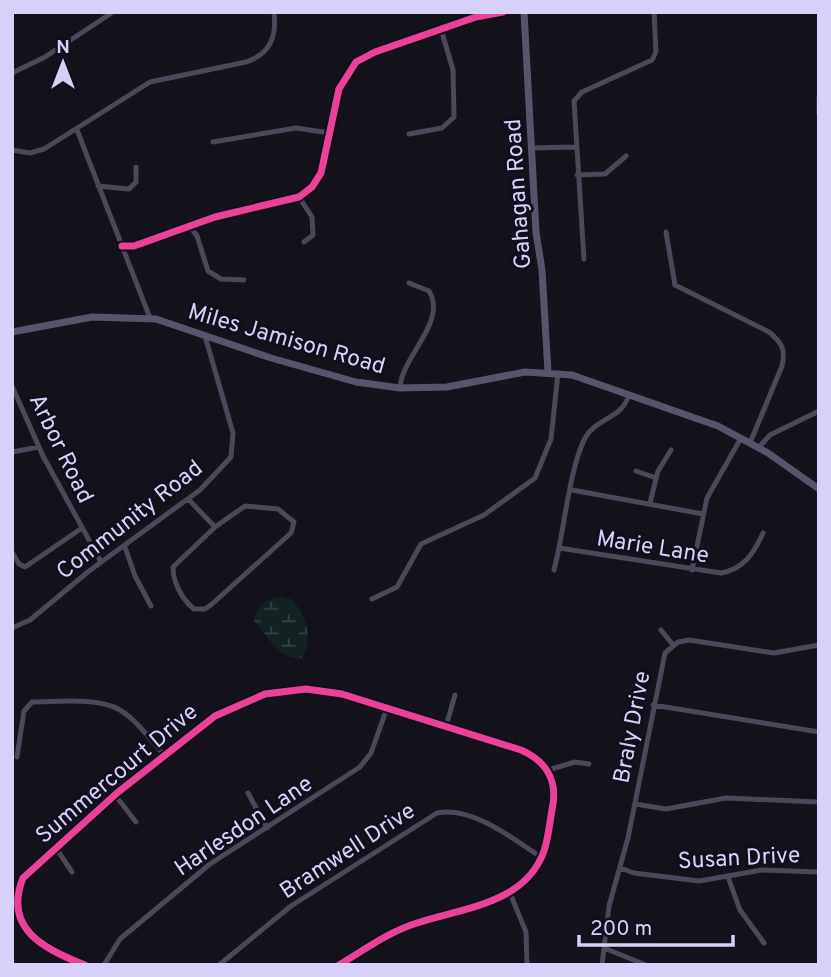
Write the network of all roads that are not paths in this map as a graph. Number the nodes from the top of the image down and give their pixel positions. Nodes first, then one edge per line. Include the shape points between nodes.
1 (113, 12) edge
2 (274, 12) edge
3 (503, 12) edge
4 (524, 12) edge
5 (654, 12) edge
6 (441, 29) junction
7 (12, 73) edge
8 (819, 98) edge
9 (819, 113) edge
10 (77, 130) junction
11 (330, 133) junction
12 (409, 134) dead end
13 (213, 142) dead end
14 (575, 147) junction
15 (531, 148) junction
16 (12, 150) edge
17 (626, 156) dead end
18 (136, 167) dead end
19 (577, 175) junction
20 (98, 186) junction
21 (299, 197) junction
22 (189, 225) junction
23 (666, 232) dead end
24 (304, 242) dead end
25 (122, 246) junction
26 (584, 259) dead end
27 (244, 280) dead end
28 (409, 283) dead end
29 (149, 318) junction
30 (12, 331) edge
31 (205, 335) junction
32 (548, 372) junction
33 (558, 373) junction
34 (12, 386) edge
35 (400, 388) junction
36 (629, 394) junction
37 (819, 411) edge
38 (741, 438) junction
39 (750, 443) junction
40 (39, 447) junction
41 (758, 447) junction
42 (670, 450) dead end
43 (12, 452) edge
44 (636, 471) dead end
45 (656, 478) junction
46 (819, 489) edge
47 (572, 490) junction
48 (189, 500) junction
49 (650, 503) junction
50 (703, 514) junction
51 (215, 527) junction
52 (82, 528) junction
53 (764, 533) dead end
54 (125, 547) junction
55 (559, 548) junction
56 (12, 552) edge
57 (101, 562) junction
58 (554, 570) dead end
59 (692, 570) junction
60 (372, 599) dead end
61 (151, 606) dead end
62 (12, 628) edge
63 (661, 630) dead end
64 (673, 645) junction
65 (819, 645) edge
66 (455, 695) dead end
67 (653, 705) junction
68 (387, 708) junction
69 (446, 726) junction
70 (819, 733) edge
71 (17, 757) dead end
72 (166, 757) junction
73 (589, 764) dead end
74 (548, 770) junction
75 (248, 793) dead end
76 (115, 795) junction
77 (819, 802) edge
78 (635, 804) junction
79 (135, 822) dead end
80 (267, 828) junction
81 (56, 848) junction
82 (541, 857) junction
83 (620, 868) junction
84 (72, 872) dead end
85 (819, 872) edge
86 (729, 877) junction
87 (510, 893) junction
88 (16, 919) edge
89 (764, 943) dead end
90 (604, 948) junction
91 (85, 965) edge
92 (104, 965) edge
93 (219, 965) edge
94 (339, 965) edge
95 (527, 965) edge
96 (602, 965) edge
97 (646, 965) edge

1 - 7 street
2 - 10 street via 273,39 260,57 150,82
3 - 6 street
4 - 15 main road, Gahagan Road
5 - 14 street via 656,52 652,60 575,98
6 - 11 street via 356,62 339,89
6 - 12 street via 453,70 454,117 442,128
8 - 9 street
10 - 16 street via 36,151
10 - 20 street
11 - 13 street via 296,128
11 - 21 street via 321,173
14 - 15 street
14 - 19 street
15 - 32 main road, Gahagan Road
17 - 19 street via 606,174
18 - 20 street via 136,182 129,189
19 - 26 street
20 - 25 street
21 - 22 street
21 - 24 street via 313,224 313,235
22 - 25 street via 134,246
22 - 27 street via 208,271 216,278
23 - 39 street via 675,285 781,342 782,366
25 - 29 street
28 - 35 street via 429,291 434,305 430,322 401,376
29 - 30 main road, Miles Jamison Road via 92,317
29 - 31 main road, Miles Jamison Road
31 - 35 main road, Miles Jamison Road via 326,374
31 - 48 street, Community Road via 234,443 228,461
32 - 33 main road, Miles Jamison Road
32 - 35 main road, Miles Jamison Road via 447,387
33 - 36 main road, Miles Jamison Road
33 - 60 street via 551,439 535,478 484,515 421,544 397,587
34 - 40 street, Arbor Road
36 - 38 main road, Miles Jamison Road
36 - 47 street via 622,410 587,435
37 - 41 street via 770,435
38 - 39 main road, Miles Jamison Road
38 - 50 street via 713,484
39 - 41 main road, Miles Jamison Road
40 - 43 street
40 - 52 street, Arbor Road
41 - 46 main road, Miles Jamison Road
42 - 45 street
44 - 45 street
45 - 49 street
47 - 49 street
47 - 55 street
48 - 51 street
48 - 54 street, Community Road
49 - 50 street
50 - 59 street
51 - 51 street via 244,506 278,509 294,522 291,533 212,604 194,609 182,597 173,567
52 - 56 street via 25,567
52 - 57 street, Arbor Road
53 - 59 street, Marie Lane via 751,556 736,569 721,573
54 - 57 street, Community Road
54 - 61 street
55 - 58 street
55 - 59 street, Marie Lane
57 - 62 street, Community Road via 30,620
63 - 64 street
64 - 65 street, Braly Drive via 689,640 774,653
64 - 67 street, Braly Drive via 662,659
66 - 69 street
67 - 70 street
67 - 78 street, Braly Drive
68 - 69 street, Summercourt Drive
68 - 72 street, Summercourt Drive via 306,689 265,694 215,716
68 - 80 street, Harlesdon Lane via 371,752 360,767
69 - 74 street, Summercourt Drive via 527,753
71 - 72 street via 29,704 74,702 117,708
72 - 76 street, Summercourt Drive
73 - 74 street via 575,762
74 - 82 street via 554,798
75 - 80 street
76 - 79 street
76 - 81 street, Summercourt Drive
77 - 78 street via 726,798 666,808
78 - 83 street, Braly Drive
80 - 92 street, Harlesdon Lane via 210,864 120,939
81 - 84 street
81 - 88 street, Summercourt Drive via 23,878 16,895
82 - 87 street via 527,879
82 - 93 street, Bramwell Drive via 472,817 437,813 291,906
83 - 86 street, Susan Drive via 686,880
83 - 90 street, Braly Drive via 608,906
85 - 86 street, Susan Drive via 762,870
86 - 89 street via 740,910
87 - 94 street via 399,930
87 - 95 street via 526,932
88 - 91 street, Summercourt Drive via 41,943
90 - 96 street, Braly Drive
90 - 97 street

